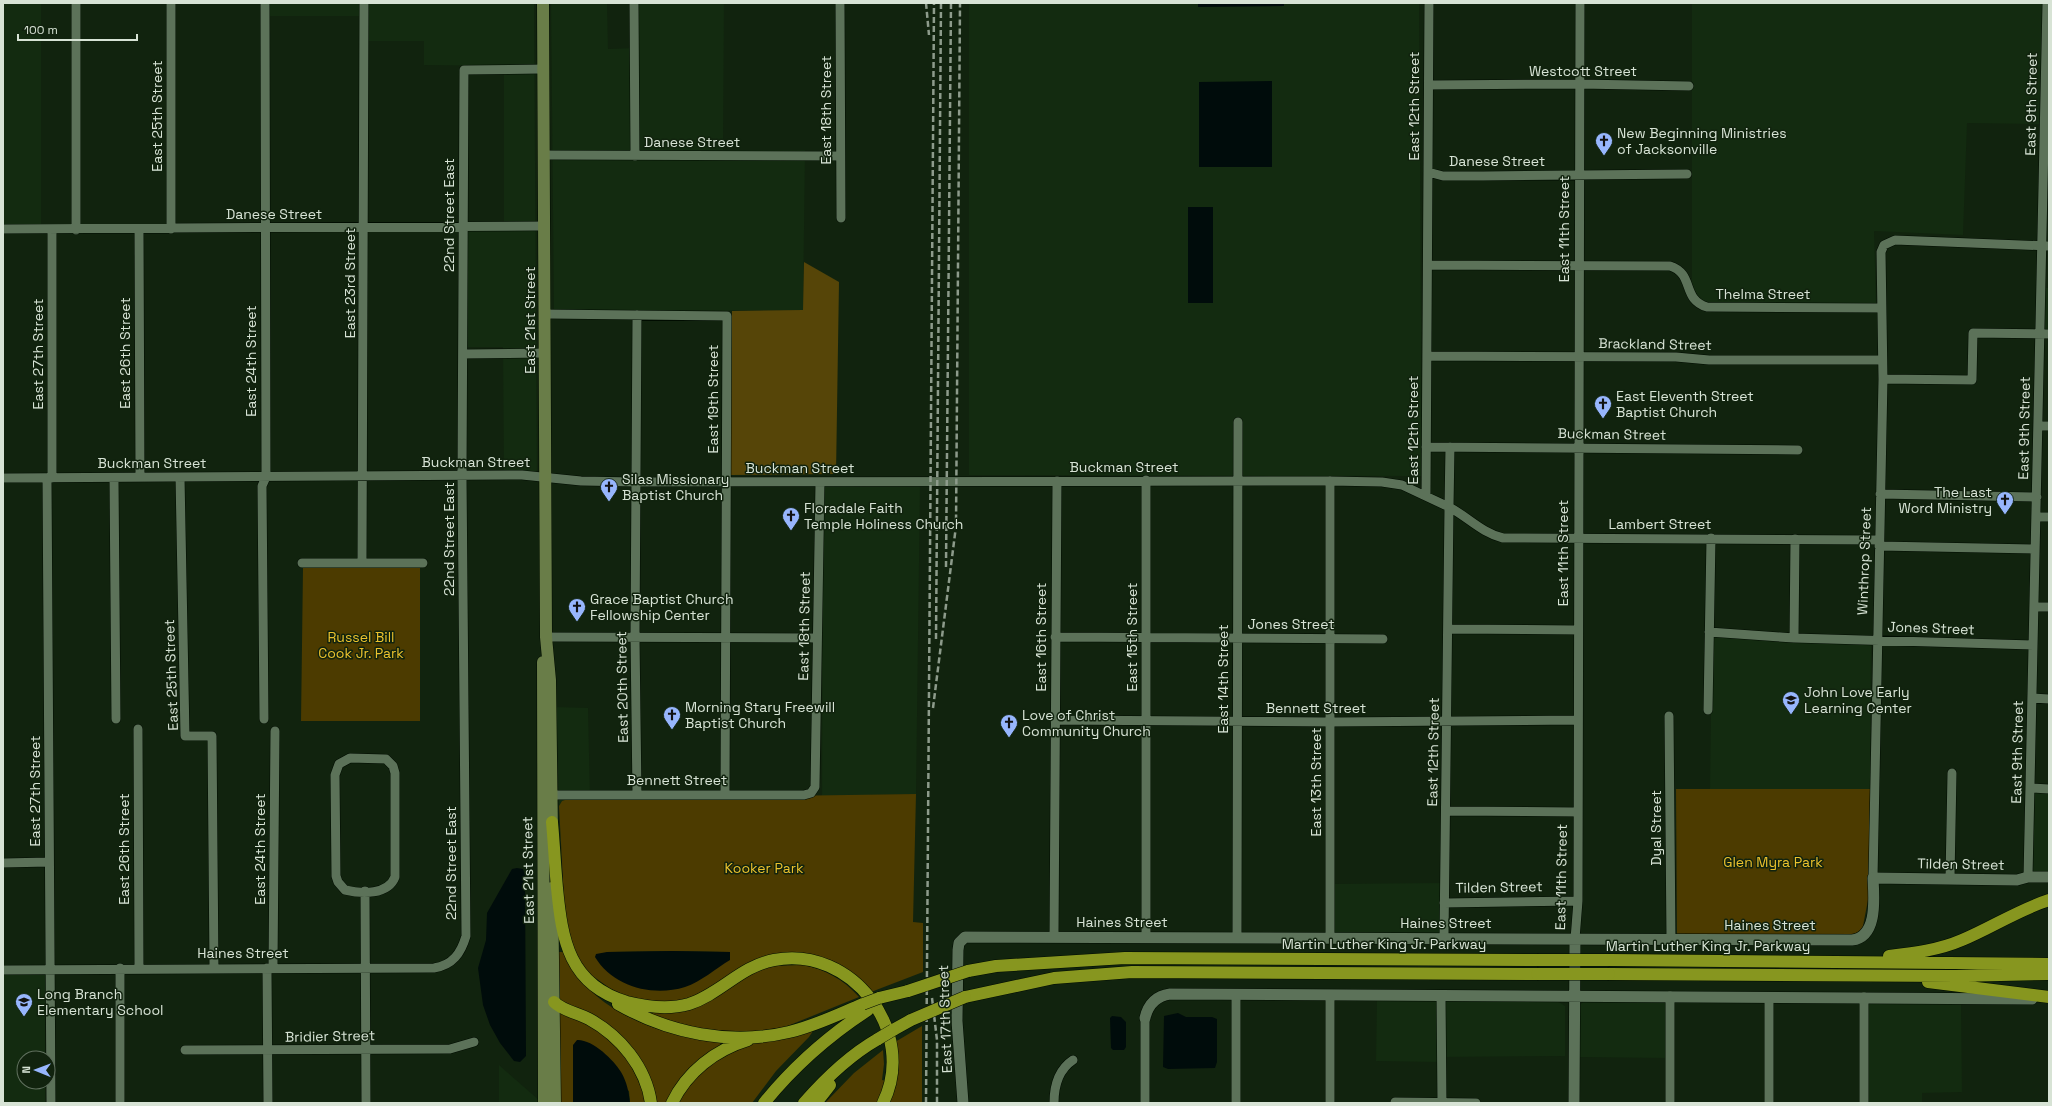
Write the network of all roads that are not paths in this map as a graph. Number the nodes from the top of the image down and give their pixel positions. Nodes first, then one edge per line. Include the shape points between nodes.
1 (76, 3) edge
2 (171, 3) edge
3 (265, 3) edge
4 (364, 3) edge
5 (543, 3) edge
6 (634, 3) edge
7 (840, 3) edge
8 (1429, 3) edge
9 (1580, 3) edge
10 (2047, 3) edge
11 (543, 69) junction
12 (2047, 71) edge
13 (1580, 84) junction
14 (1429, 85) junction
15 (1689, 86) dead end
16 (544, 155) junction
17 (635, 156) junction
18 (840, 156) junction
19 (2046, 158) edge
20 (1428, 172) junction
21 (1687, 174) dead end
22 (1579, 175) junction
23 (841, 218) dead end
24 (463, 226) junction
25 (544, 226) junction
26 (364, 227) junction
27 (265, 228) junction
28 (3, 229) edge
29 (139, 229) junction
30 (171, 229) junction
31 (52, 230) junction
32 (76, 230) junction
33 (2045, 246) edge
34 (1428, 265) junction
35 (1579, 265) junction
36 (1881, 308) junction
37 (545, 314) junction
38 (637, 315) junction
39 (2045, 334) edge
40 (545, 353) junction
41 (463, 354) junction
42 (1427, 356) junction
43 (1580, 357) junction
44 (1881, 360) junction
45 (1882, 379) junction
46 (1238, 422) dead end
47 (2038, 426) junction
48 (2049, 426) edge
49 (1426, 447) junction
50 (1450, 447) junction
51 (1579, 447) junction
52 (1798, 450) dead end
53 (362, 476) junction
54 (462, 476) junction
55 (140, 477) junction
56 (180, 477) junction
57 (266, 477) junction
58 (3, 478) edge
59 (50, 478) junction
60 (114, 478) junction
61 (546, 478) junction
62 (1146, 480) junction
63 (1237, 480) junction
64 (727, 481) junction
65 (1057, 481) junction
66 (1330, 481) junction
67 (635, 482) junction
68 (820, 482) junction
69 (1880, 494) junction
70 (1426, 495) junction
71 (2037, 497) junction
72 (1449, 507) junction
73 (2036, 517) junction
74 (2049, 517) edge
75 (1578, 538) junction
76 (1711, 538) junction
77 (1795, 539) junction
78 (1879, 543) junction
79 (2035, 549) junction
80 (302, 563) dead end
81 (362, 563) junction
82 (423, 563) dead end
83 (2034, 607) junction
84 (2049, 607) edge
85 (1448, 630) junction
86 (1578, 630) junction
87 (1709, 632) junction
88 (546, 637) junction
89 (635, 637) junction
90 (726, 637) junction
91 (1055, 637) junction
92 (817, 638) junction
93 (1146, 638) junction
94 (1238, 638) junction
95 (1330, 638) junction
96 (1794, 638) junction
97 (1383, 639) dead end
98 (1876, 640) junction
99 (2033, 645) junction
100 (2032, 698) junction
101 (2049, 699) edge
102 (1708, 710) dead end
103 (1669, 716) dead end
104 (264, 718) dead end
105 (116, 719) dead end
106 (1055, 720) junction
107 (1146, 720) junction
108 (1578, 720) junction
109 (1447, 721) junction
110 (1237, 722) junction
111 (1330, 722) junction
112 (138, 729) dead end
113 (275, 731) dead end
114 (1952, 773) dead end
115 (2031, 788) junction
116 (2049, 789) edge
117 (811, 793) joint
118 (637, 794) junction
119 (725, 794) junction
120 (547, 795) junction
121 (1446, 811) junction
122 (1578, 812) junction
123 (552, 822) junction
124 (3, 862) edge
125 (49, 862) junction
126 (2028, 877) junction
127 (2049, 877) edge
128 (1873, 878) junction
129 (1950, 878) junction
130 (365, 891) junction
131 (2049, 900) edge
132 (1578, 901) junction
133 (1444, 903) junction
134 (466, 936) joint
135 (1054, 936) junction
136 (965, 937) joint
137 (1146, 937) junction
138 (1236, 937) junction
139 (1330, 938) junction
140 (1444, 938) junction
141 (1575, 939) junction
142 (1671, 939) junction
143 (1828, 962) junction
144 (2049, 964) edge
145 (120, 968) junction
146 (139, 968) junction
147 (214, 968) junction
148 (270, 968) junction
149 (366, 968) junction
150 (50, 969) junction
151 (3, 970) edge
152 (2049, 974) edge
153 (1886, 976) junction
154 (544, 986) junction
155 (603, 992) junction
156 (1236, 995) junction
157 (1330, 995) junction
158 (1441, 995) junction
159 (1575, 996) junction
160 (1670, 996) junction
161 (1769, 996) junction
162 (1864, 997) junction
163 (2049, 998) edge
164 (554, 1002) junction
165 (865, 1007) junction
166 (1145, 1018) joint
167 (762, 1036) junction
168 (877, 1040) junction
169 (474, 1042) dead end
170 (366, 1049) junction
171 (185, 1050) dead end
172 (267, 1050) junction
173 (1073, 1060) dead end
174 (1395, 1102) edge
175 (51, 1103) edge
176 (120, 1103) edge
177 (268, 1103) edge
178 (366, 1103) edge
179 (544, 1103) edge
180 (555, 1103) edge
181 (651, 1103) edge
182 (672, 1103) edge
183 (764, 1103) edge
184 (804, 1103) edge
185 (816, 1103) edge
186 (883, 1103) edge
187 (963, 1103) edge
188 (1054, 1103) edge
189 (1145, 1103) edge
190 (1236, 1103) edge
191 (1330, 1103) edge
192 (1442, 1103) edge
193 (1476, 1103) edge
194 (1574, 1103) edge
195 (1670, 1103) edge
196 (1769, 1103) edge
197 (1864, 1103) edge

1 - 32 street
2 - 30 street, East 25th Street
3 - 27 street, East 24th Street
4 - 26 street, East 23rd Street
5 - 11 main road, East 21st Street
6 - 17 street
7 - 18 street, East 18th Street
8 - 14 street, East 12th Street
9 - 13 street, East 11th Street
10 - 12 street, East 9th Street
11 - 16 main road, East 21st Street
11 - 24 street, 22nd Street East via 464,70
12 - 19 street, East 9th Street
13 - 14 street, Westcott Street
13 - 15 street, Westcott Street
13 - 22 street, East 11th Street
14 - 20 street, East 12th Street
16 - 17 street, Danese Street
16 - 25 main road, East 21st Street
17 - 18 street, Danese Street
18 - 23 street, East 18th Street
19 - 33 street, East 9th Street
20 - 22 street, Danese Street via 1443,176
20 - 34 street, East 12th Street
21 - 22 street, Danese Street
22 - 35 street, East 11th Street
24 - 25 street, Danese Street
24 - 26 street, Danese Street
24 - 41 street, 22nd Street East
25 - 37 main road, East 21st Street
26 - 27 street, Danese Street
26 - 53 street, East 23rd Street
27 - 30 street, Danese Street
27 - 57 street, East 24th Street
28 - 31 street, Danese Street
29 - 30 street, Danese Street
29 - 32 street, Danese Street
29 - 55 street, East 26th Street
31 - 32 street, Danese Street
31 - 59 street, East 27th Street
33 - 36 street, Winthrop Street via 1895,240 1884,245 1880,258
33 - 39 street, East 9th Street
34 - 35 street, Thelma Street
34 - 42 street, East 12th Street
35 - 36 street, Thelma Street via 1677,268 1684,274 1692,297 1707,307
35 - 43 street, East 11th Street
36 - 44 street, Winthrop Street
37 - 38 street
37 - 40 main road, East 21st Street
38 - 64 street, East 19th Street via 727,316
38 - 67 street, East 20th Street
39 - 45 street via 1973,333 1972,380
39 - 47 street, East 9th Street
40 - 41 street
40 - 61 main road, East 21st Street
41 - 54 street, 22nd Street East
42 - 43 street, Brackland Street
42 - 49 street, East 12th Street
43 - 44 street, Brackland Street
43 - 51 street, East 11th Street
44 - 45 street, Winthrop Street
45 - 69 street, Winthrop Street
46 - 63 street, East 14th Street
47 - 48 street
47 - 71 street, East 9th Street
49 - 50 street, Buckman Street
49 - 70 street, East 12th Street
50 - 51 street, Buckman Street
50 - 72 street
51 - 52 street, Buckman Street
51 - 75 street, East 11th Street
53 - 54 street, Buckman Street
53 - 57 street, Buckman Street
53 - 81 street, East 23rd Street
54 - 61 street, Buckman Street via 522,475
54 - 134 street, 22nd Street East
55 - 56 street, Buckman Street
55 - 60 street, Buckman Street
56 - 57 street, Buckman Street
56 - 147 street, East 25th Street via 185,736 212,736
57 - 104 street, East 24th Street via 262,486
58 - 59 street, Buckman Street
59 - 60 street, Buckman Street
59 - 125 street, East 27th Street
60 - 105 street
61 - 67 street, Buckman Street
61 - 88 main road, East 21st Street
62 - 63 street, Buckman Street
62 - 65 street, Buckman Street
62 - 93 street, East 15th Street
63 - 66 street, Buckman Street
63 - 94 street, East 14th Street
64 - 67 street, Buckman Street
64 - 68 street, Buckman Street
64 - 90 street, East 19th Street
65 - 68 street, Buckman Street
65 - 91 street, East 16th Street
66 - 70 street, Buckman Street via 1389,482
66 - 95 street, East 13th Street
67 - 89 street, East 20th Street
68 - 92 street, East 18th Street
69 - 71 street
69 - 78 street, Winthrop Street
70 - 72 street, East 12th Street
71 - 73 street, East 9th Street
72 - 75 street, Lambert Street via 1490,535 1503,538
72 - 85 street, East 12th Street
73 - 74 street
73 - 79 street, East 9th Street
75 - 76 street, Lambert Street
75 - 86 street, East 11th Street
76 - 77 street, Lambert Street
76 - 87 street
77 - 78 street, Lambert Street
77 - 96 street
78 - 79 street, Lambert Street
78 - 98 street, Winthrop Street
79 - 83 street, East 9th Street
80 - 81 street
81 - 82 street
83 - 84 street
83 - 99 street, East 9th Street
85 - 86 street
85 - 109 street, East 12th Street
86 - 108 street, East 11th Street
87 - 96 street, Jones Street
87 - 102 street
88 - 89 street
88 - 120 main road, East 21st Street via 542,685
89 - 90 street
89 - 118 street, East 20th Street
90 - 92 street
90 - 119 street, East 19th Street
91 - 93 street, Jones Street
91 - 106 street, East 16th Street
92 - 117 street, East 18th Street via 815,787
93 - 94 street, Jones Street
93 - 107 street, East 15th Street
94 - 95 street, Jones Street
94 - 110 street, East 14th Street
95 - 97 street, Jones Street
95 - 111 street, East 13th Street
96 - 98 street, Jones Street
98 - 99 street, Jones Street
98 - 128 street, Winthrop Street
99 - 100 street, East 9th Street
100 - 101 street
100 - 115 street, East 9th Street
103 - 142 street, Dyal Street
106 - 107 street, Bennett Street
106 - 135 street, East 16th Street
107 - 110 street, Bennett Street
107 - 137 street, East 15th Street
108 - 109 street, Bennett Street
108 - 122 street, East 11th Street
109 - 111 street, Bennett Street
109 - 121 street, East 12th Street
110 - 111 street, Bennett Street
110 - 138 street, East 14th Street
111 - 139 street, East 13th Street
112 - 146 street, East 26th Street
113 - 148 street, East 24th Street
114 - 129 street
115 - 116 street
115 - 126 street, East 9th Street
117 - 119 street, Bennett Street
118 - 119 street, Bennett Street
118 - 120 street, Bennett Street
120 - 123 main road, East 21st Street
120 - 154 main road, East 21st Street
121 - 122 street
121 - 133 street, East 12th Street
122 - 132 street, East 11th Street
123 - 155 highway via 561,929 566,947 588,981
123 - 164 main road, East 21st Street
124 - 125 street
125 - 150 street, East 27th Street
126 - 127 street, Tilden Street
126 - 129 street, Tilden Street via 2016,880
128 - 129 street, Tilden Street
128 - 142 street, Haines Street via 1870,928 1859,940
130 - 130 street via 385,890 395,877 394,773 390,763 380,758 350,758 339,764 335,775 336,876 345,890
130 - 149 street
131 - 143 highway via 1965,939 1944,946 1913,953
132 - 133 street, Tilden Street
132 - 141 street, East 11th Street
133 - 140 street, East 12th Street
134 - 149 street, Haines Street via 457,956 441,967
135 - 136 street, Haines Street
135 - 137 street, Haines Street
136 - 187 street, East 17th Street via 959,943 958,950 957,1021
137 - 138 street, Haines Street
138 - 139 street, Haines Street
139 - 140 street, Haines Street
140 - 141 street, Haines Street
141 - 142 street, Haines Street
141 - 159 street, East 11th Street
143 - 144 highway, Martin Luther King Jr. Parkway
143 - 165 highway, Martin Luther King Jr. Parkway, bridge via 1125,958 996,966 968,971
145 - 146 street, Haines Street
145 - 150 street, Haines Street
145 - 176 street
146 - 147 street, Haines Street
147 - 148 street, Haines Street
148 - 149 street, Haines Street
148 - 172 street, East 24th Street
149 - 170 street
150 - 151 street, Haines Street
150 - 175 street, East 27th Street
152 - 153 highway, Martin Luther King Jr. Parkway
153 - 163 highway
153 - 168 highway, Martin Luther King Jr. Parkway, bridge via 1132,972 1054,978 965,997 912,1020
154 - 164 street
154 - 179 main road, East 21st Street
155 - 167 highway via 617,1004 670,1028 712,1036
155 - 186 highway via 620,1000 655,1008 671,1007 703,999 746,971 775,960 794,959 830,967 864,991 887,1026 891,1038 893,1072
156 - 157 street
156 - 166 street via 1164,995 1149,1006
156 - 190 street
157 - 158 street
157 - 191 street
158 - 159 street
158 - 192 street
159 - 160 street
159 - 194 street, East 11th Street
160 - 161 street
160 - 195 street
161 - 162 street
161 - 196 street
162 - 163 street
162 - 197 street
164 - 180 main road, East 21st Street
164 - 181 highway via 606,1029 618,1041 638,1067 646,1083
165 - 167 highway via 812,1025
165 - 183 highway via 799,1063
166 - 189 street
167 - 182 highway via 724,1049 711,1057 686,1081
168 - 184 highway, Martin Luther King Jr. Parkway via 828,1078
168 - 185 highway via 840,1073
169 - 170 street, Bridier Street via 450,1049
170 - 172 street, Bridier Street
170 - 178 street
171 - 172 street, Bridier Street
172 - 177 street, East 24th Street
173 - 188 street via 1060,1075
174 - 192 street
192 - 193 street

